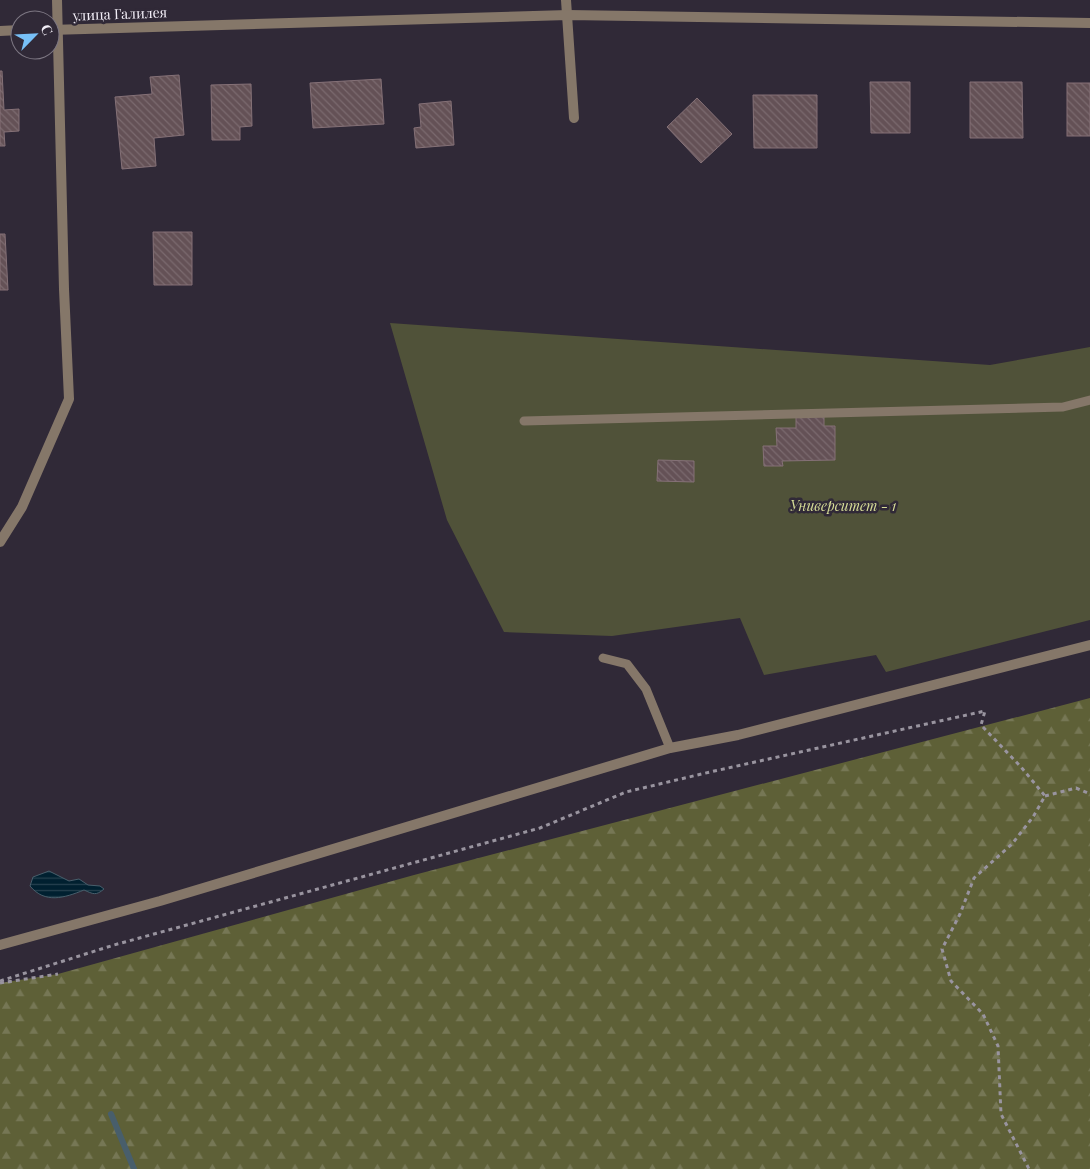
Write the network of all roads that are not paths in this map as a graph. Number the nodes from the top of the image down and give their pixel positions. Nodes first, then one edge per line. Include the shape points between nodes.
1 (566, 0) edge
2 (568, 15) junction
3 (1090, 24) edge
4 (60, 30) edge
5 (55, 60) edge
6 (574, 118) dead end
7 (1090, 400) edge
8 (524, 421) dead end
9 (0, 542) edge
10 (1090, 645) edge
11 (603, 658) dead end
12 (670, 748) junction
13 (0, 945) edge

1 - 2 street
2 - 3 street, улица Галилея
2 - 4 street, улица Галилея
2 - 6 street
5 - 9 street via 69,398 22,507
7 - 8 lane via 1063,407
10 - 12 street via 738,735
11 - 12 lane via 627,664 632,670 646,689
12 - 13 street via 160,901

